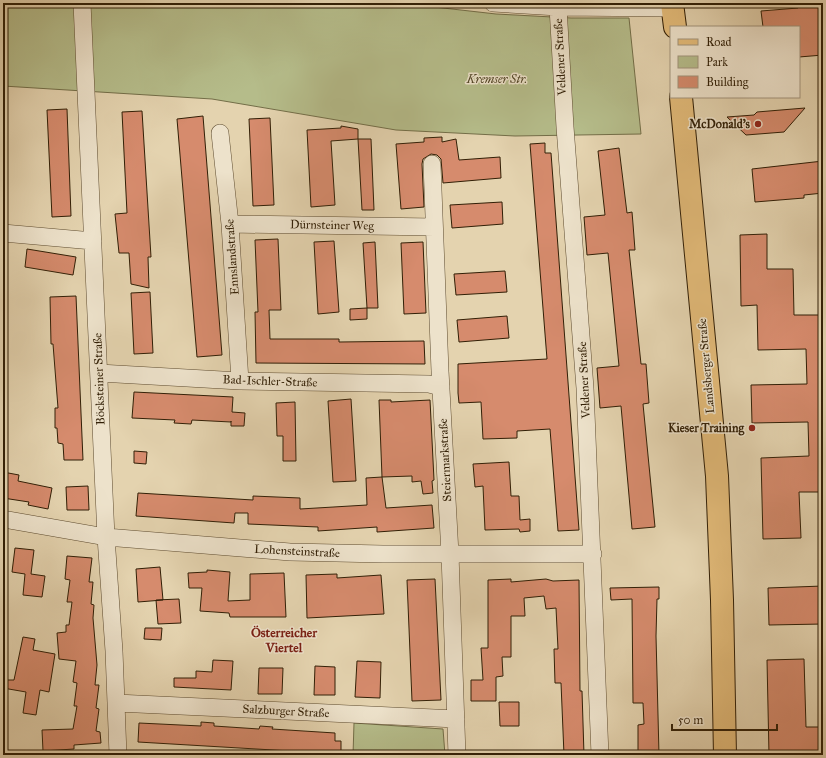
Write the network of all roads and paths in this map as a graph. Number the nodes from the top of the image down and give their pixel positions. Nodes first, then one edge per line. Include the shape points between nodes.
1 (82, 3) edge
2 (493, 3) edge
3 (558, 7) junction
4 (673, 13) edge
5 (681, 98) edge
6 (220, 133) dead end
7 (432, 164) dead end
8 (230, 224) junction
9 (434, 227) junction
10 (3, 233) edge
11 (93, 241) junction
12 (99, 372) junction
13 (240, 381) junction
14 (441, 387) junction
15 (3, 519) edge
16 (106, 537) junction
17 (450, 554) junction
18 (593, 554) junction
19 (116, 703) junction
20 (456, 719) junction
21 (118, 755) edge
22 (457, 755) edge
23 (600, 755) edge
24 (725, 755) edge

1 - 11 street, Böcksteiner Straße
2 - 3 street
3 - 4 street
3 - 18 street, Veldener Straße via 564,127 585,388
5 - 24 main road, Landsberger Straße via 717,476
6 - 8 street, Ennslandstraße
7 - 9 street, Steiermarkstraße
8 - 9 street, Dürnsteiner Weg
8 - 13 street, Ennslandstraße
9 - 14 street, Steiermarkstraße
10 - 11 street
11 - 12 street, Böcksteiner Straße
12 - 13 street, Bad-Ischler-Straße
12 - 16 street, Böcksteiner Straße
13 - 14 street, Bad-Ischler-Straße via 429,384
14 - 17 street, Steiermarkstraße
15 - 16 street, Lohensteinstraße
16 - 17 street, Lohensteinstraße via 294,552
16 - 19 street, Böcksteiner Straße
17 - 18 street, Lohensteinstraße
17 - 20 street, Steiermarkstraße
18 - 23 street, Veldener Straße
19 - 20 street, Salzburger Straße
19 - 21 street, Böcksteiner Straße
20 - 22 street, Steiermarkstraße

